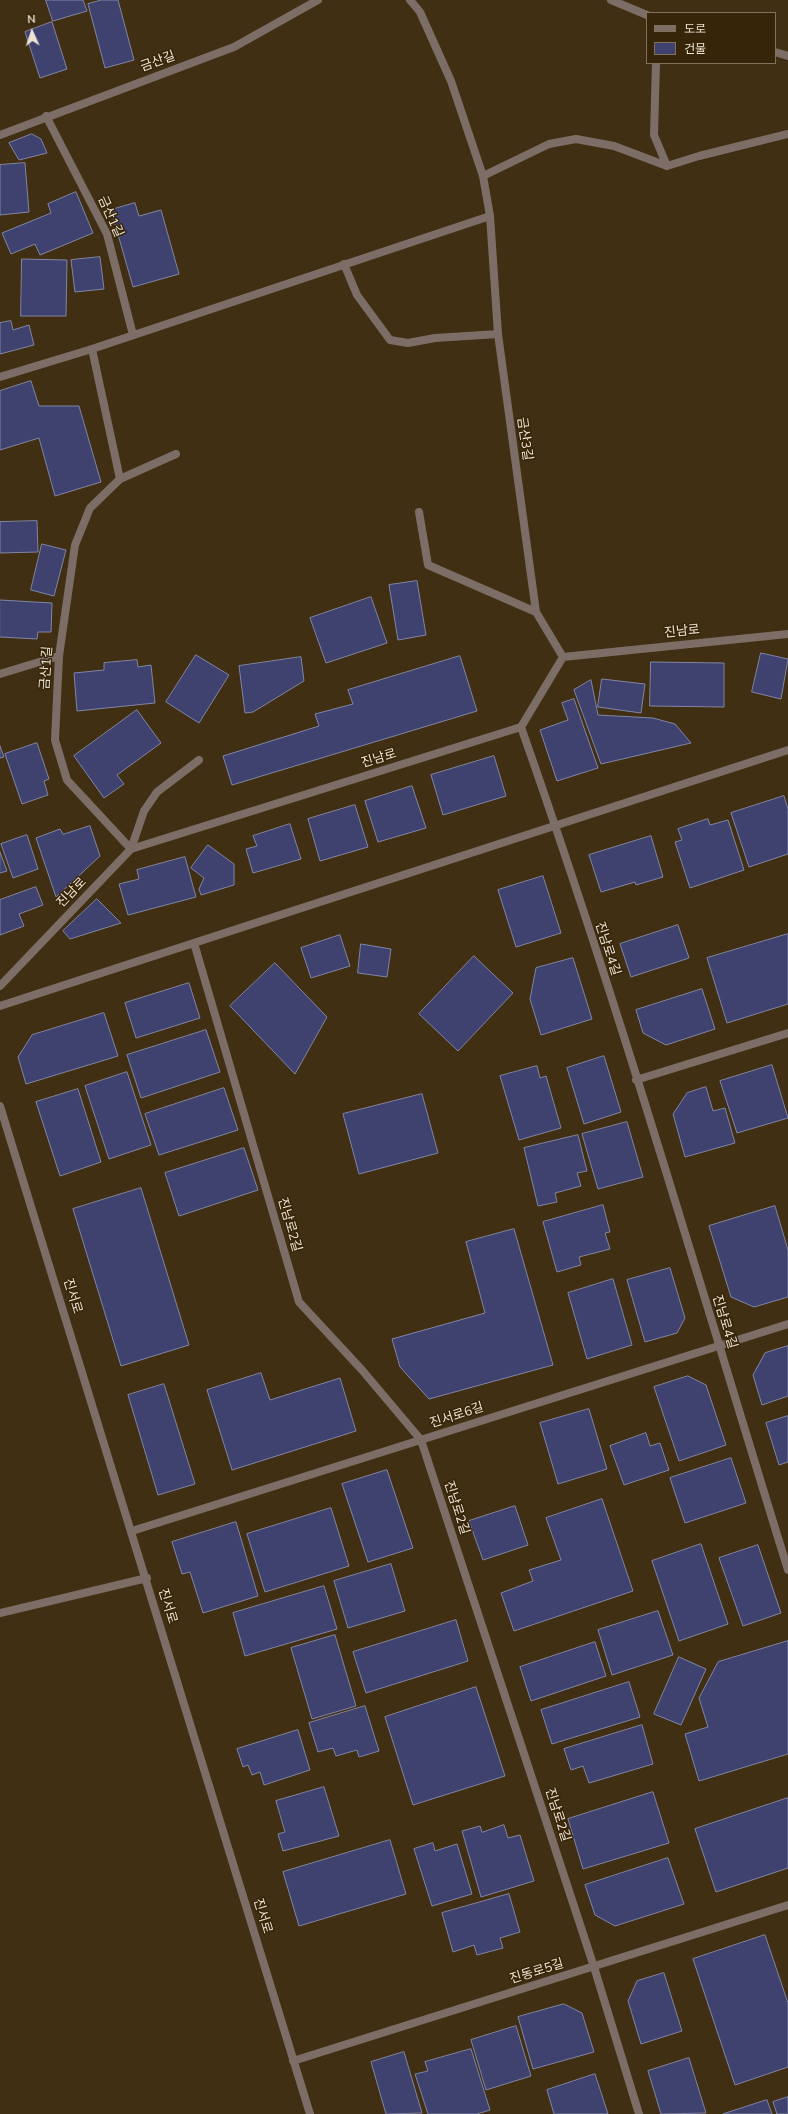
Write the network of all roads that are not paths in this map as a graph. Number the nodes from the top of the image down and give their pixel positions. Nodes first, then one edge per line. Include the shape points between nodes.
1 (318, 0) edge
2 (410, 0) edge
3 (611, 0) edge
4 (646, 15) edge
5 (776, 52) edge
6 (788, 56) edge
7 (656, 64) edge
8 (46, 116) junction
9 (0, 134) edge
10 (788, 134) edge
11 (667, 166) junction
12 (483, 176) junction
13 (490, 216) junction
14 (344, 264) junction
15 (498, 334) junction
16 (133, 335) junction
17 (92, 349) junction
18 (0, 377) edge
19 (176, 454) dead end
20 (120, 479) junction
21 (419, 512) dead end
22 (536, 612) junction
23 (788, 634) edge
24 (59, 656) junction
25 (563, 656) junction
26 (0, 674) edge
27 (521, 727) junction
28 (788, 750) edge
29 (199, 760) dead end
30 (555, 825) junction
31 (132, 849) junction
32 (194, 943) junction
33 (0, 986) edge
34 (0, 1006) edge
35 (788, 1033) edge
36 (636, 1080) junction
37 (0, 1106) edge
38 (788, 1324) edge
39 (718, 1346) junction
40 (421, 1440) junction
41 (132, 1531) junction
42 (788, 1570) edge
43 (146, 1578) junction
44 (0, 1613) edge
45 (788, 1905) edge
46 (594, 1967) junction
47 (293, 2061) junction
48 (310, 2114) edge
49 (639, 2114) edge

1 - 8 street, 금산길 via 234,47
2 - 12 street, 금산3길 via 420,12 451,81
3 - 4 street
5 - 6 street
7 - 11 street via 654,135
8 - 9 street, 금산길
8 - 16 street, 금산1길 via 107,234
10 - 11 street
11 - 12 street via 614,146 576,139 549,144
12 - 13 street, 금산3길
13 - 14 street
13 - 15 street, 금산3길
14 - 15 street via 357,295 390,340 408,343 435,338
14 - 16 street
15 - 22 street, 금산3길
16 - 17 street
17 - 18 street
17 - 20 street
19 - 20 street, 금산1길
20 - 24 street, 금산1길 via 90,508 75,545
21 - 22 street via 428,564
22 - 25 street, 금산3길
23 - 25 street, 진남로
24 - 26 street
24 - 31 street, 금산1길 via 55,740 67,780
25 - 27 street
27 - 30 street, 진남로4길
27 - 31 street, 진남로
28 - 30 street
29 - 31 street via 157,792 144,811
30 - 32 street
30 - 36 street, 진남로4길
31 - 33 street, 진남로
32 - 34 street
32 - 40 street, 진남로2길 via 299,1302 362,1370
35 - 36 street
36 - 39 street, 진남로4길
37 - 41 street, 진서로
38 - 39 street, 진서로6길
39 - 40 street, 진서로6길
39 - 42 street, 진남로4길
40 - 41 street, 진서로6길
40 - 46 street, 진남로2길
41 - 43 street, 진서로
43 - 44 street
43 - 47 street, 진서로
45 - 46 street, 진동로5길
46 - 47 street, 진동로5길
46 - 49 street, 진남로2길
47 - 48 street, 진서로

